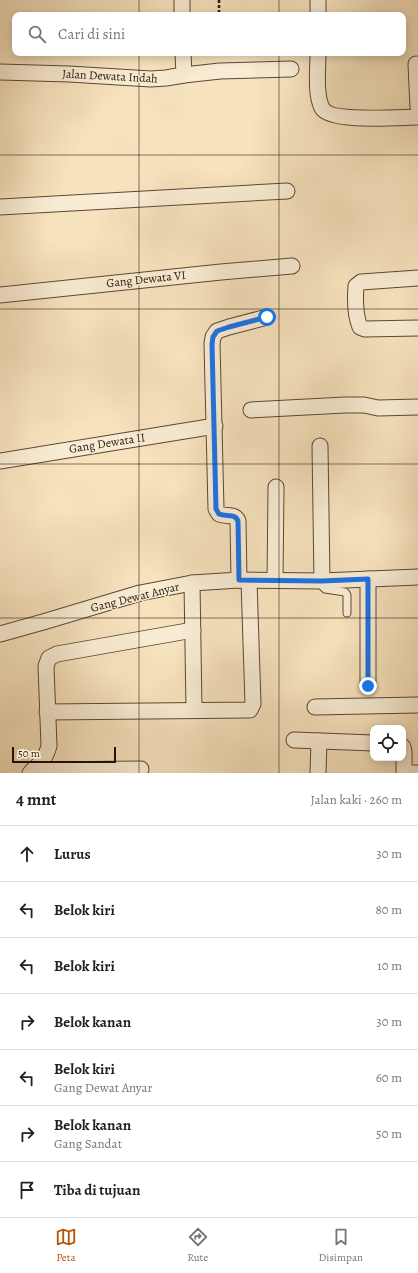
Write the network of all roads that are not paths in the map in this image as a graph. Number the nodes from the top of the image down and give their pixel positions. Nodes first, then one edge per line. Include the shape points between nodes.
1 (182, 0) edge
2 (318, 0) edge
3 (182, 12) edge
4 (318, 12) edge
5 (183, 56) edge
6 (318, 56) edge
7 (416, 64) dead end
8 (291, 69) dead end
9 (0, 72) edge
10 (184, 75) junction
11 (418, 107) edge
12 (418, 117) edge
13 (287, 190) dead end
14 (0, 206) edge
15 (292, 266) dead end
16 (418, 278) edge
17 (0, 295) edge
18 (267, 317) dead end
19 (418, 328) edge
20 (418, 407) edge
21 (251, 410) dead end
22 (214, 426) junction
23 (320, 446) dead end
24 (0, 461) edge
25 (276, 488) dead end
26 (418, 577) edge
27 (368, 579) junction
28 (244, 580) junction
29 (276, 580) junction
30 (322, 581) junction
31 (192, 583) junction
32 (347, 613) dead end
33 (193, 630) junction
34 (0, 634) edge
35 (368, 686) dead end
36 (418, 705) edge
37 (315, 707) dead end
38 (194, 710) junction
39 (47, 712) junction
40 (294, 740) dead end
41 (319, 741) junction
42 (370, 743) edge
43 (406, 760) edge
44 (141, 769) dead end
45 (32, 772) edge
46 (318, 773) edge
47 (409, 773) edge

1 - 3 street
2 - 4 street
5 - 10 street
6 - 12 street via 318,96 325,112 348,118
7 - 11 street
8 - 10 street, Jalan Dewata Indah
9 - 10 street, Jalan Dewata Indah via 151,79
13 - 14 street
15 - 17 street, Gang Dewata VI
16 - 19 street via 361,282 356,286 355,293 360,327
18 - 22 street via 217,331 213,337
20 - 21 street via 378,408 345,404
22 - 24 street, Gang Dewata II
22 - 28 street via 216,509 219,514 237,518
23 - 30 street
25 - 29 street
26 - 27 street, Gang Dewat Anyar
27 - 30 street, Gang Dewat Anyar
27 - 35 street
28 - 29 street, Gang Dewat Anyar
28 - 31 street, Gang Dewat Anyar
28 - 38 street via 252,708 243,711
29 - 30 street, Gang Dewat Anyar
30 - 32 lane via 325,589 345,592
31 - 33 street
31 - 34 street, Gang Dewat Anyar via 140,593
33 - 38 street
33 - 39 street via 57,654 49,658 46,666
36 - 37 street
38 - 39 street
39 - 45 street via 49,746 42,762
40 - 41 street
41 - 42 street
41 - 46 street
43 - 47 street
44 - 45 street

